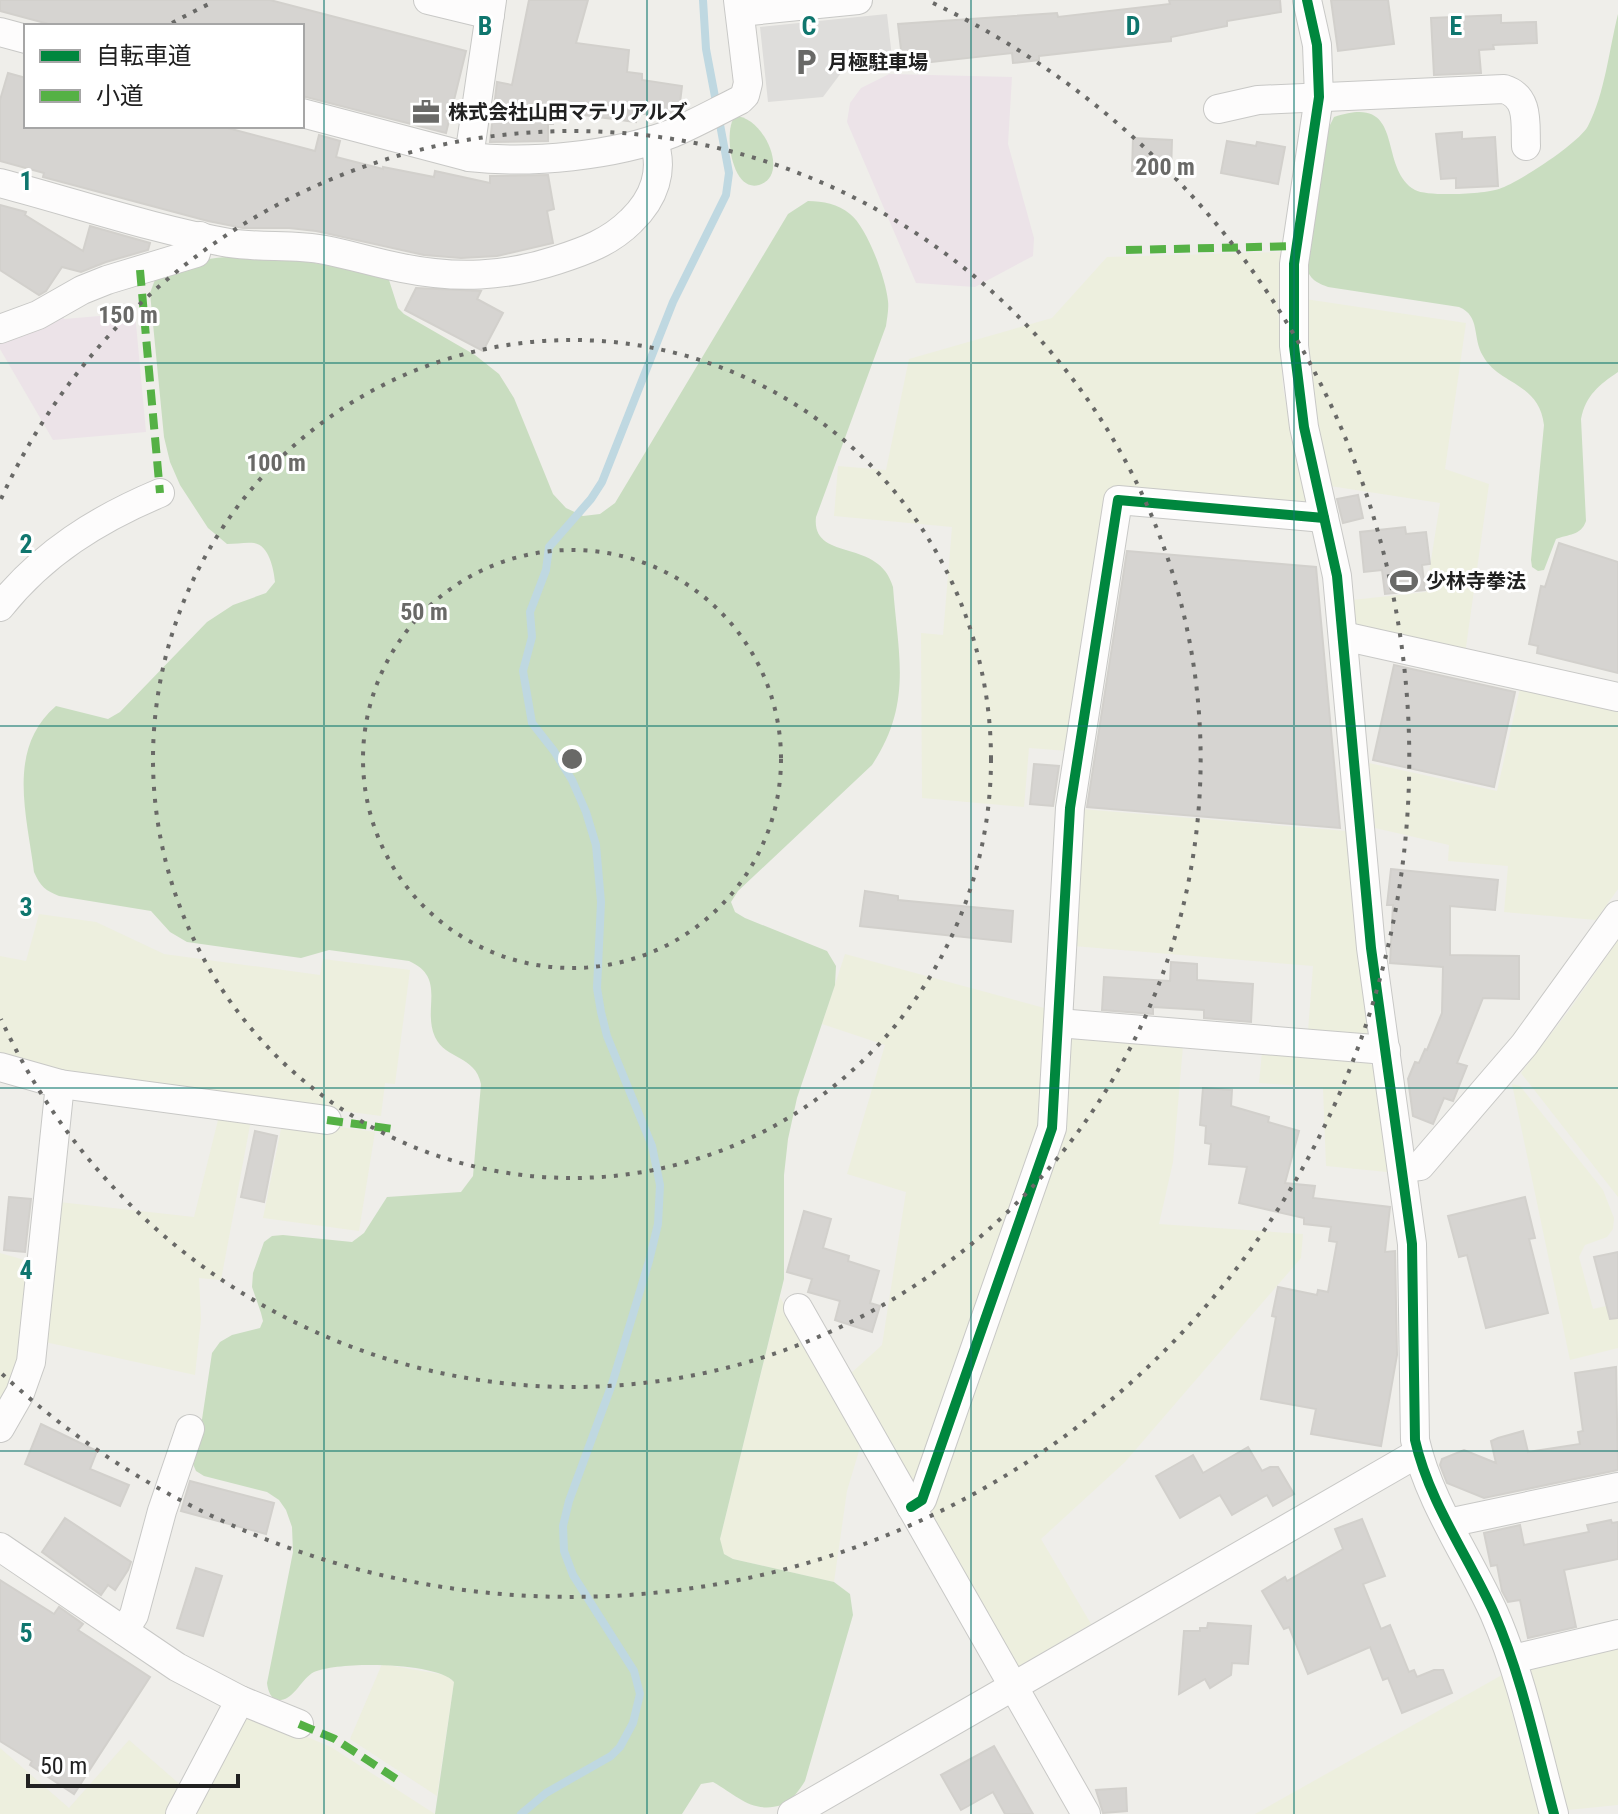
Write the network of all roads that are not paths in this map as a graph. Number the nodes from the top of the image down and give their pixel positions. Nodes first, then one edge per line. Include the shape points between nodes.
1 (428, 0) edge
2 (858, 0) edge
3 (1307, 0) edge
4 (739, 6) edge
5 (491, 7) edge
6 (1319, 97) junction
7 (1218, 109) dead end
8 (304, 114) edge
9 (653, 140) junction
10 (1526, 146) dead end
11 (469, 157) junction
12 (0, 183) edge
13 (200, 236) junction
14 (0, 329) edge
15 (160, 493) dead end
16 (1324, 518) junction
17 (0, 607) edge
18 (1343, 636) junction
19 (1618, 697) edge
20 (1618, 915) edge
21 (1058, 1023) junction
22 (1386, 1050) junction
23 (0, 1067) edge
24 (60, 1084) junction
25 (327, 1120) dead end
26 (1402, 1168) junction
27 (798, 1308) dead end
28 (0, 1428) edge
29 (190, 1429) dead end
30 (1418, 1453) junction
31 (1618, 1487) edge
32 (911, 1507) junction
33 (1448, 1523) junction
34 (0, 1547) edge
35 (124, 1631) junction
36 (1618, 1634) edge
37 (1513, 1659) junction
38 (1014, 1686) junction
39 (240, 1700) junction
40 (299, 1724) dead end
41 (180, 1814) edge
42 (792, 1814) edge
43 (1086, 1814) edge
44 (1554, 1814) edge

1 - 5 street
2 - 4 street
3 - 6 street via 1317,45
4 - 9 street via 745,95
5 - 11 street
6 - 7 street via 1258,100
6 - 10 street via 1504,89 1521,99
6 - 16 street via 1299,223 1293,305 1298,386
8 - 11 street
9 - 11 street via 534,160
9 - 13 street via 659,174 638,215 602,244 529,269 498,275 433,274 326,250
12 - 13 street
13 - 14 street via 196,253 107,280
15 - 17 street via 80,533
16 - 18 street
16 - 21 street via 1118,500 1070,808
18 - 19 street
18 - 22 street via 1371,948
20 - 26 street via 1488,1089 1420,1166
21 - 22 street
21 - 32 street via 1052,1128 922,1500
22 - 26 street
23 - 24 street
24 - 25 street
24 - 28 street via 34,1346 26,1378
26 - 30 street via 1415,1277
27 - 32 street
29 - 35 street via 134,1615
30 - 33 street
30 - 38 street
31 - 33 street
32 - 38 street
33 - 37 street
34 - 35 street
35 - 39 street
36 - 37 street
37 - 44 street
38 - 42 street
38 - 43 street
39 - 40 street
39 - 41 street

